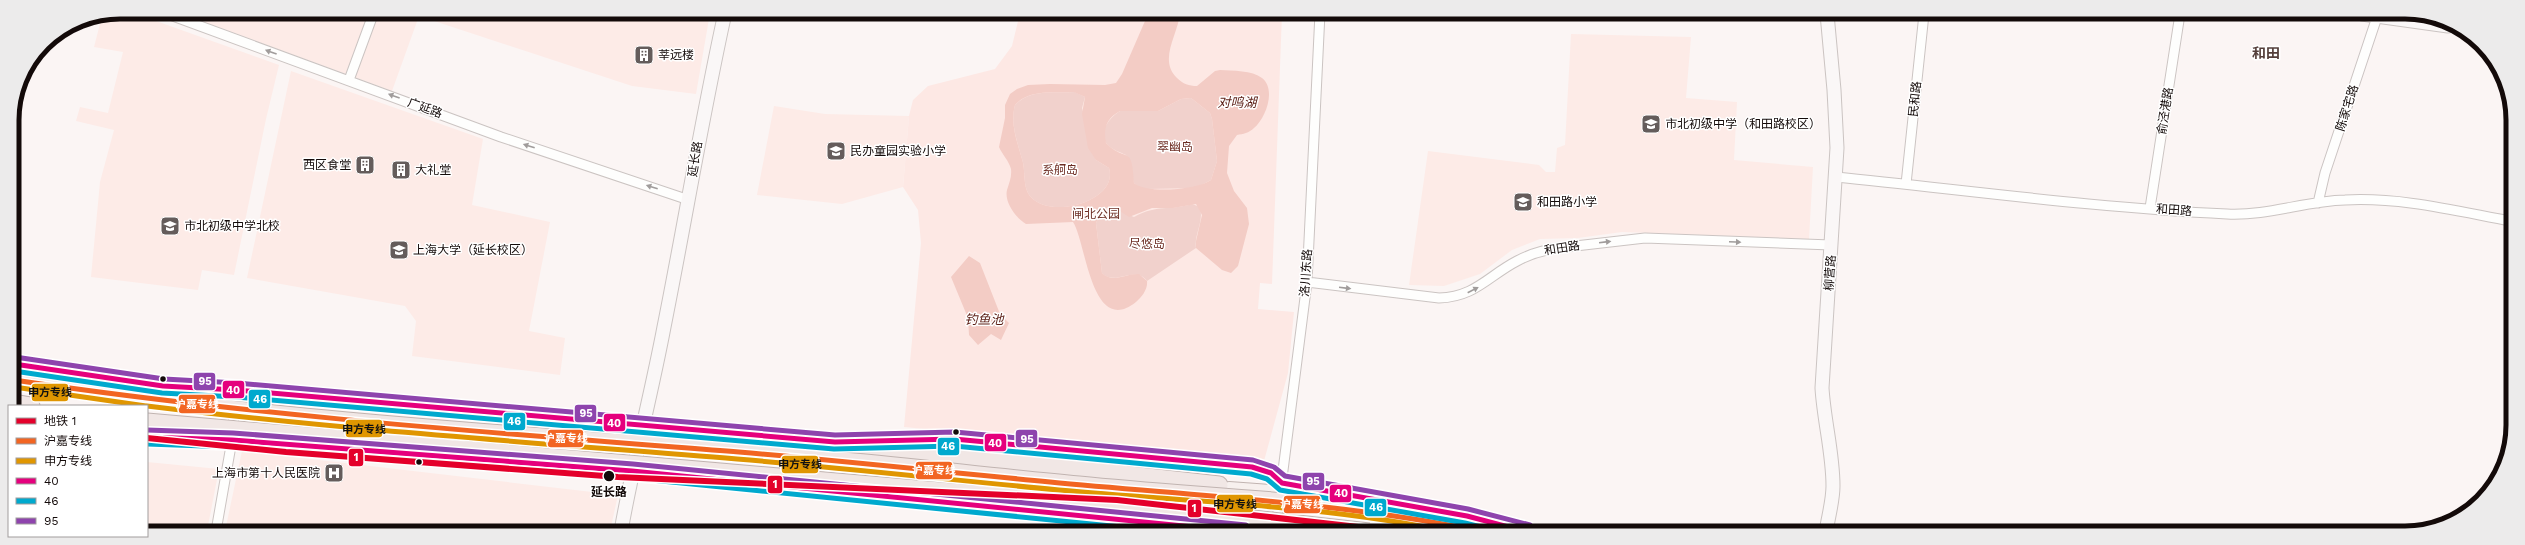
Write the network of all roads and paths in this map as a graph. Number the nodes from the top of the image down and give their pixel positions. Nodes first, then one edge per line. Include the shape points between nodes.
1 (181, 19) edge
2 (371, 19) edge
3 (724, 19) edge
4 (1320, 19) edge
5 (1827, 19) edge
6 (1923, 19) edge
7 (2179, 19) edge
8 (2377, 19) edge
9 (2403, 19) edge
10 (2438, 24) edge
11 (349, 80) junction
12 (1836, 177) junction
13 (1906, 184) junction
14 (689, 200) junction
15 (2318, 203) junction
16 (2150, 208) junction
17 (2506, 220) edge
18 (1831, 245) junction
19 (1306, 282) junction
20 (19, 365) edge
21 (19, 381) edge
22 (236, 390) junction
23 (148, 422) edge
24 (644, 426) junction
25 (148, 437) edge
26 (232, 440) junction
27 (835, 442) junction
28 (632, 471) junction
29 (1282, 483) junction
30 (1307, 502) junction
31 (217, 526) edge
32 (622, 526) edge
33 (1185, 526) edge
34 (1277, 526) edge
35 (1319, 526) edge
36 (1458, 526) edge
37 (1505, 526) edge
38 (1827, 526) edge

11 -> 1 street, 广延路
2 - 11 street
3 - 14 main road, 延长路 via 700,131
4 - 19 street, 洛川东路
5 - 12 main road, 柳营路 via 1836,116
6 - 13 street, 民和路
7 - 16 street, 俞泾港路
8 - 15 street, 陈家宅路 via 2325,173
9 - 10 main road
14 -> 11 street, 广延路 via 508,139
12 - 13 street, 和田路
12 - 18 main road, 柳营路
13 - 16 street, 和田路
14 - 24 main road, 延长路
15 - 16 street, 和田路 via 2240,214
15 - 17 street, 和田路 via 2352,200 2418,203
19 -> 18 street, 和田路 via 1452,298 1479,287 1517,261 1544,250 1558,248 1645,238
18 - 38 main road, 柳营路 via 1822,388 1833,488
19 - 29 street, 洛川东路
20 - 22 main road via 163,386
21 - 30 highway, bridge via 118,397 481,433 844,461 1086,486
22 - 24 main road
22 - 26 street
23 - 35 highway, bridge via 1235,516
24 - 27 main road
24 - 28 main road, 延长路
25 - 26 main road
26 - 28 main road
26 - 31 street
27 - 29 main road via 954,439 1087,450 1252,467 1271,473
27 - 29 main road via 941,466 1270,492
27 - 30 highway via 1220,485
28 - 32 main road, 延长路
28 - 33 main road
29 - 34 street, 洛川东路
29 - 37 main road via 1467,516
30 - 36 highway, bridge via 1418,517

